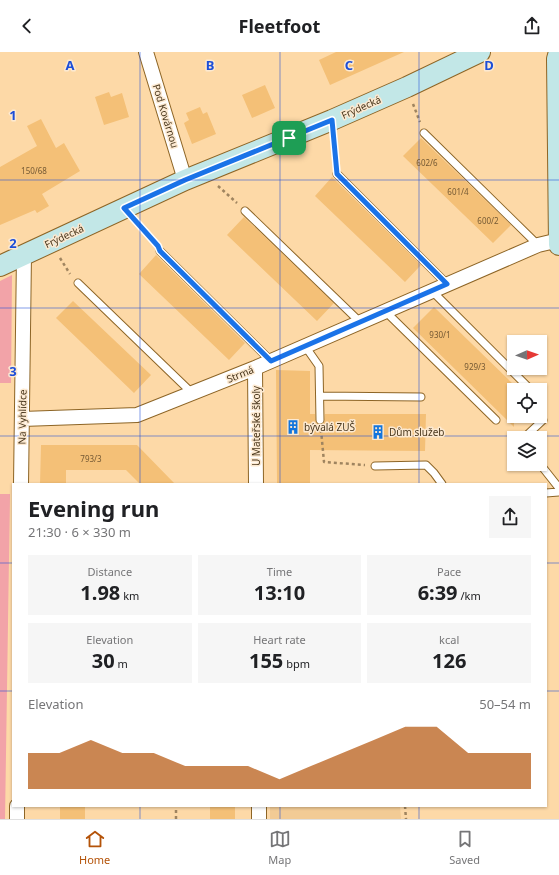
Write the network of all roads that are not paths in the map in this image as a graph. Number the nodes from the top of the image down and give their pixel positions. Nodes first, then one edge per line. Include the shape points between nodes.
1 (146, 52) edge
2 (480, 52) edge
3 (559, 52) edge
4 (424, 133) road end
5 (337, 174) road end
6 (194, 176) junction
7 (245, 211) road end
8 (559, 240) edge
9 (538, 245) junction
10 (559, 245) edge
11 (160, 251) road end
12 (24, 254) junction
13 (0, 266) edge
14 (78, 283) road end
15 (447, 284) junction
16 (432, 291) junction
17 (385, 311) junction
18 (360, 322) junction
19 (306, 346) junction
20 (271, 361) junction
21 (255, 368) junction
22 (524, 383) edge
23 (192, 393) junction
24 (320, 396) junction
25 (421, 397) dead end
26 (22, 419) junction
27 (320, 420) road end
28 (496, 420) dead end
29 (540, 423) edge
30 (531, 431) edge
31 (375, 466) road end
32 (546, 471) edge
33 (21, 483) edge
34 (256, 483) edge
35 (441, 483) edge
36 (559, 488) edge
37 (559, 492) edge
38 (547, 493) edge
39 (17, 807) edge
40 (259, 807) edge
41 (17, 819) edge
42 (259, 819) edge

1 - 6 street, Pod Kovárnou
2 - 6 main road, Frýdecká via 332,120
3 - 8 main road
4 - 9 lane
5 - 15 lane
6 - 12 main road, Frýdecká
7 - 18 lane
8 - 9 street, Strmá
8 - 10 main road
9 - 15 street, Strmá
11 - 20 lane
12 - 13 main road, Frýdecká
12 - 26 street, Na Vyhlídce
14 - 23 lane
15 - 16 street, Strmá
16 - 17 street, Strmá
16 - 22 lane
17 - 18 street, Strmá
17 - 28 lane
18 - 19 street, Strmá
19 - 20 street, Strmá
19 - 24 lane via 319,366
20 - 21 street, Strmá
21 - 23 street, Strmá
21 - 34 street, U Mateřské školy
23 - 26 street, Strmá via 137,415
24 - 25 lane
24 - 27 lane
26 - 33 street, Na Vyhlídce
29 - 30 lane
31 - 35 lane via 426,465
32 - 36 lane
37 - 38 lane
39 - 41 street
40 - 42 street

